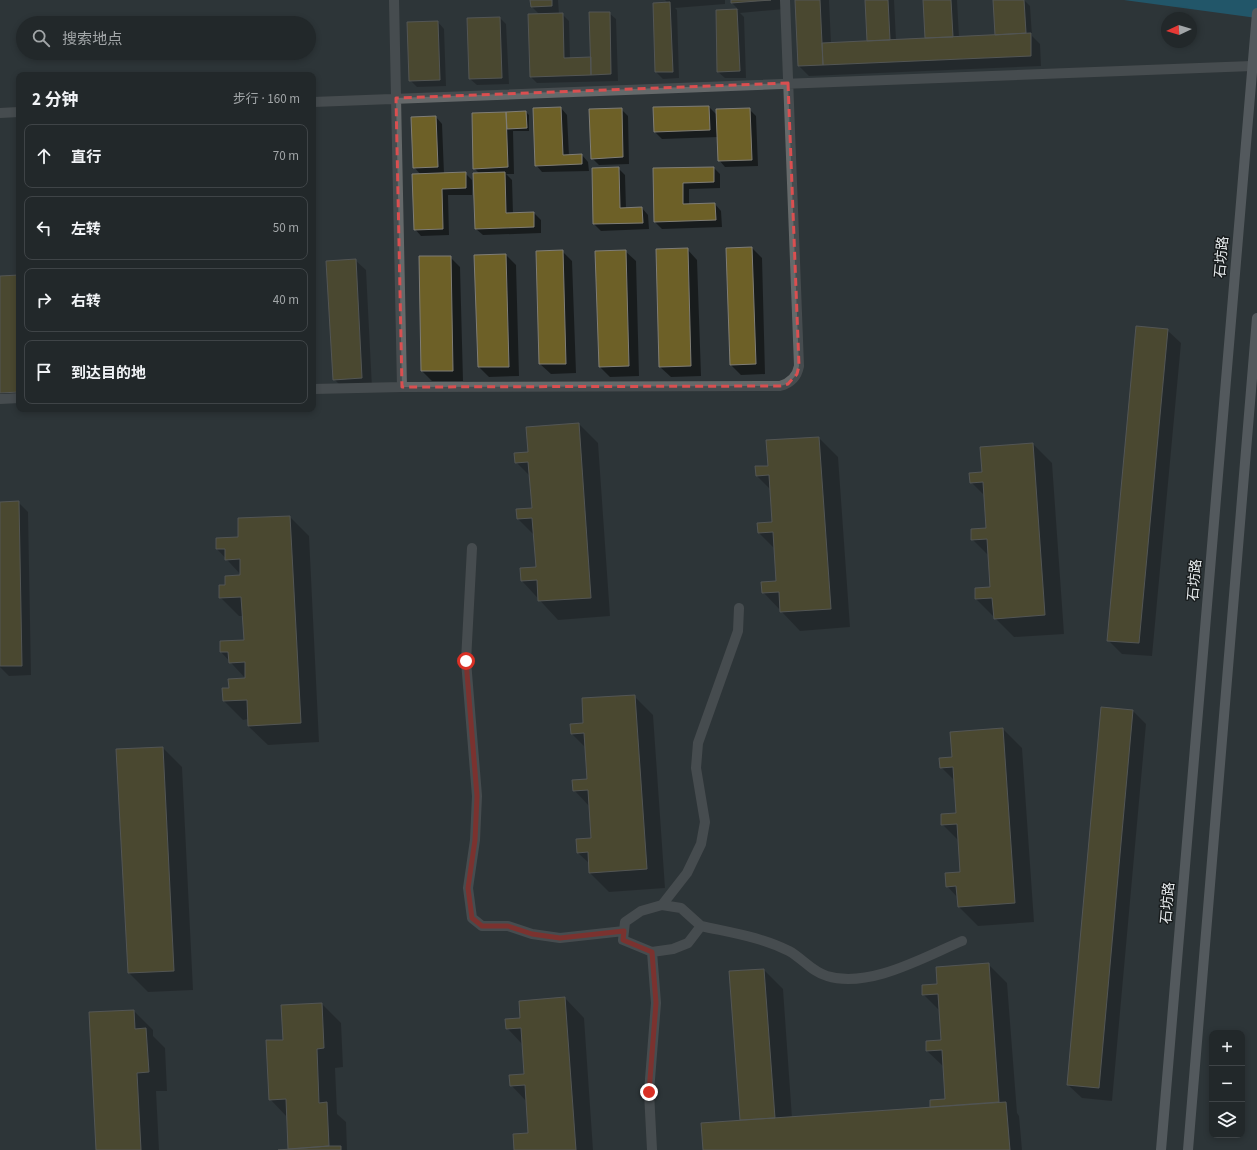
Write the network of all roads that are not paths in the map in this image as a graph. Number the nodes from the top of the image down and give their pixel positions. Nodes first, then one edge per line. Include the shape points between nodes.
1 (394, 0) edge
2 (785, 0) edge
3 (1257, 13) edge
4 (1252, 66) junction
5 (788, 84) junction
6 (396, 98) junction
7 (316, 102) edge
8 (16, 112) edge
9 (0, 113) edge
10 (1257, 318) edge
11 (402, 387) junction
12 (316, 389) edge
13 (16, 398) edge
14 (0, 399) edge
15 (472, 548) dead end
16 (739, 608) dead end
17 (662, 905) junction
18 (701, 926) junction
19 (624, 931) junction
20 (962, 941) dead end
21 (652, 952) junction
22 (652, 1150) edge
23 (1161, 1150) edge
24 (1188, 1150) edge

1 - 6 street
2 - 5 street
3 - 4 street, 石坊路
4 - 5 street
4 - 23 street, 石坊路
5 - 6 street
5 - 11 street via 800,366 788,384
6 - 7 street
6 - 11 street
8 - 9 street
10 - 24 street
11 - 12 street
13 - 14 street
15 - 19 street via 466,661 477,796 475,840 468,888 472,918 482,926 508,926 532,934 560,938
16 - 17 street via 738,631 698,743 696,768 705,822 701,844 687,872
17 - 18 street via 681,908
17 - 19 street via 641,911 625,922
18 - 20 street via 763,939 790,952 826,976 841,978 863,979 890,972
18 - 21 street via 688,943 673,949
19 - 21 street via 623,940
21 - 22 street via 656,1003 649,1092

